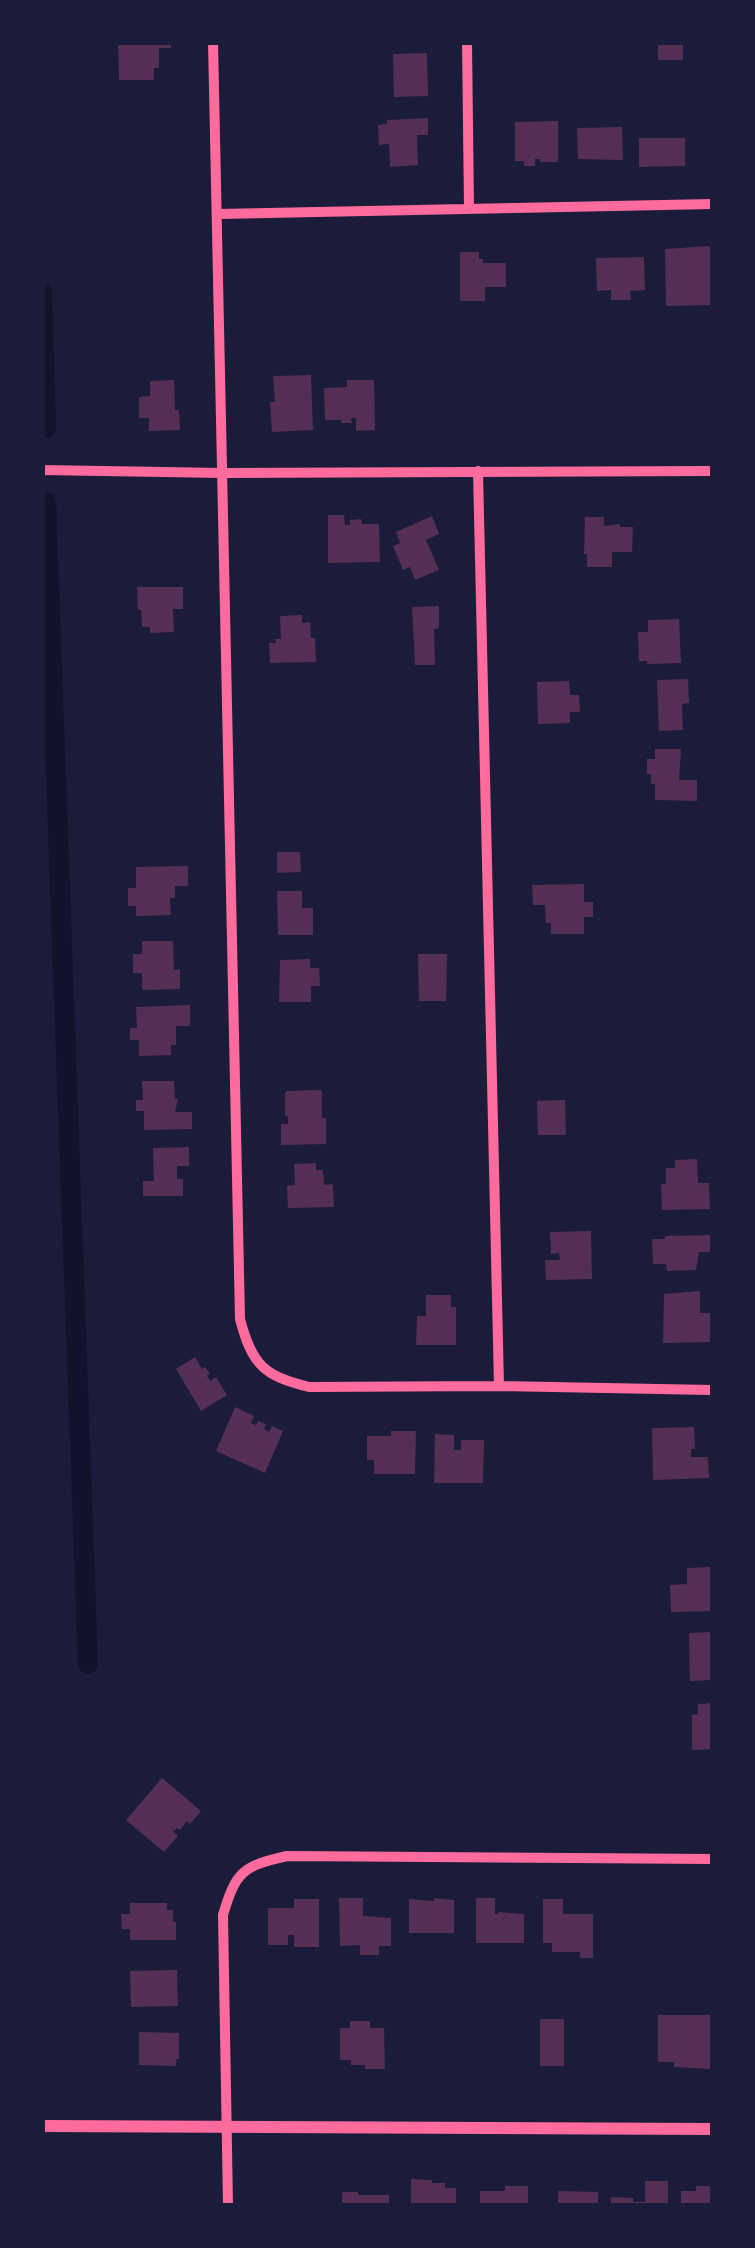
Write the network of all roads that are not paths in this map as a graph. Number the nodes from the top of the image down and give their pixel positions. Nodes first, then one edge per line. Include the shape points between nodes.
1 (213, 42) edge
2 (466, 42) edge
3 (712, 204) edge
4 (469, 209) junction
5 (218, 214) junction
6 (42, 470) edge
7 (478, 470) junction
8 (712, 471) edge
9 (223, 473) junction
10 (499, 1386) junction
11 (712, 1390) edge
12 (712, 1860) edge
13 (42, 2126) edge
14 (226, 2127) junction
15 (712, 2129) edge
16 (228, 2206) edge

1 - 5 street
2 - 4 street
3 - 4 street
4 - 5 street
5 - 9 street
6 - 9 street
7 - 8 street
7 - 9 street
7 - 10 street
9 - 10 street via 245,1341 262,1367 309,1386
10 - 11 street
12 - 14 street via 287,1856 257,1862 232,1883 223,1915
13 - 14 street
14 - 15 street
14 - 16 street

